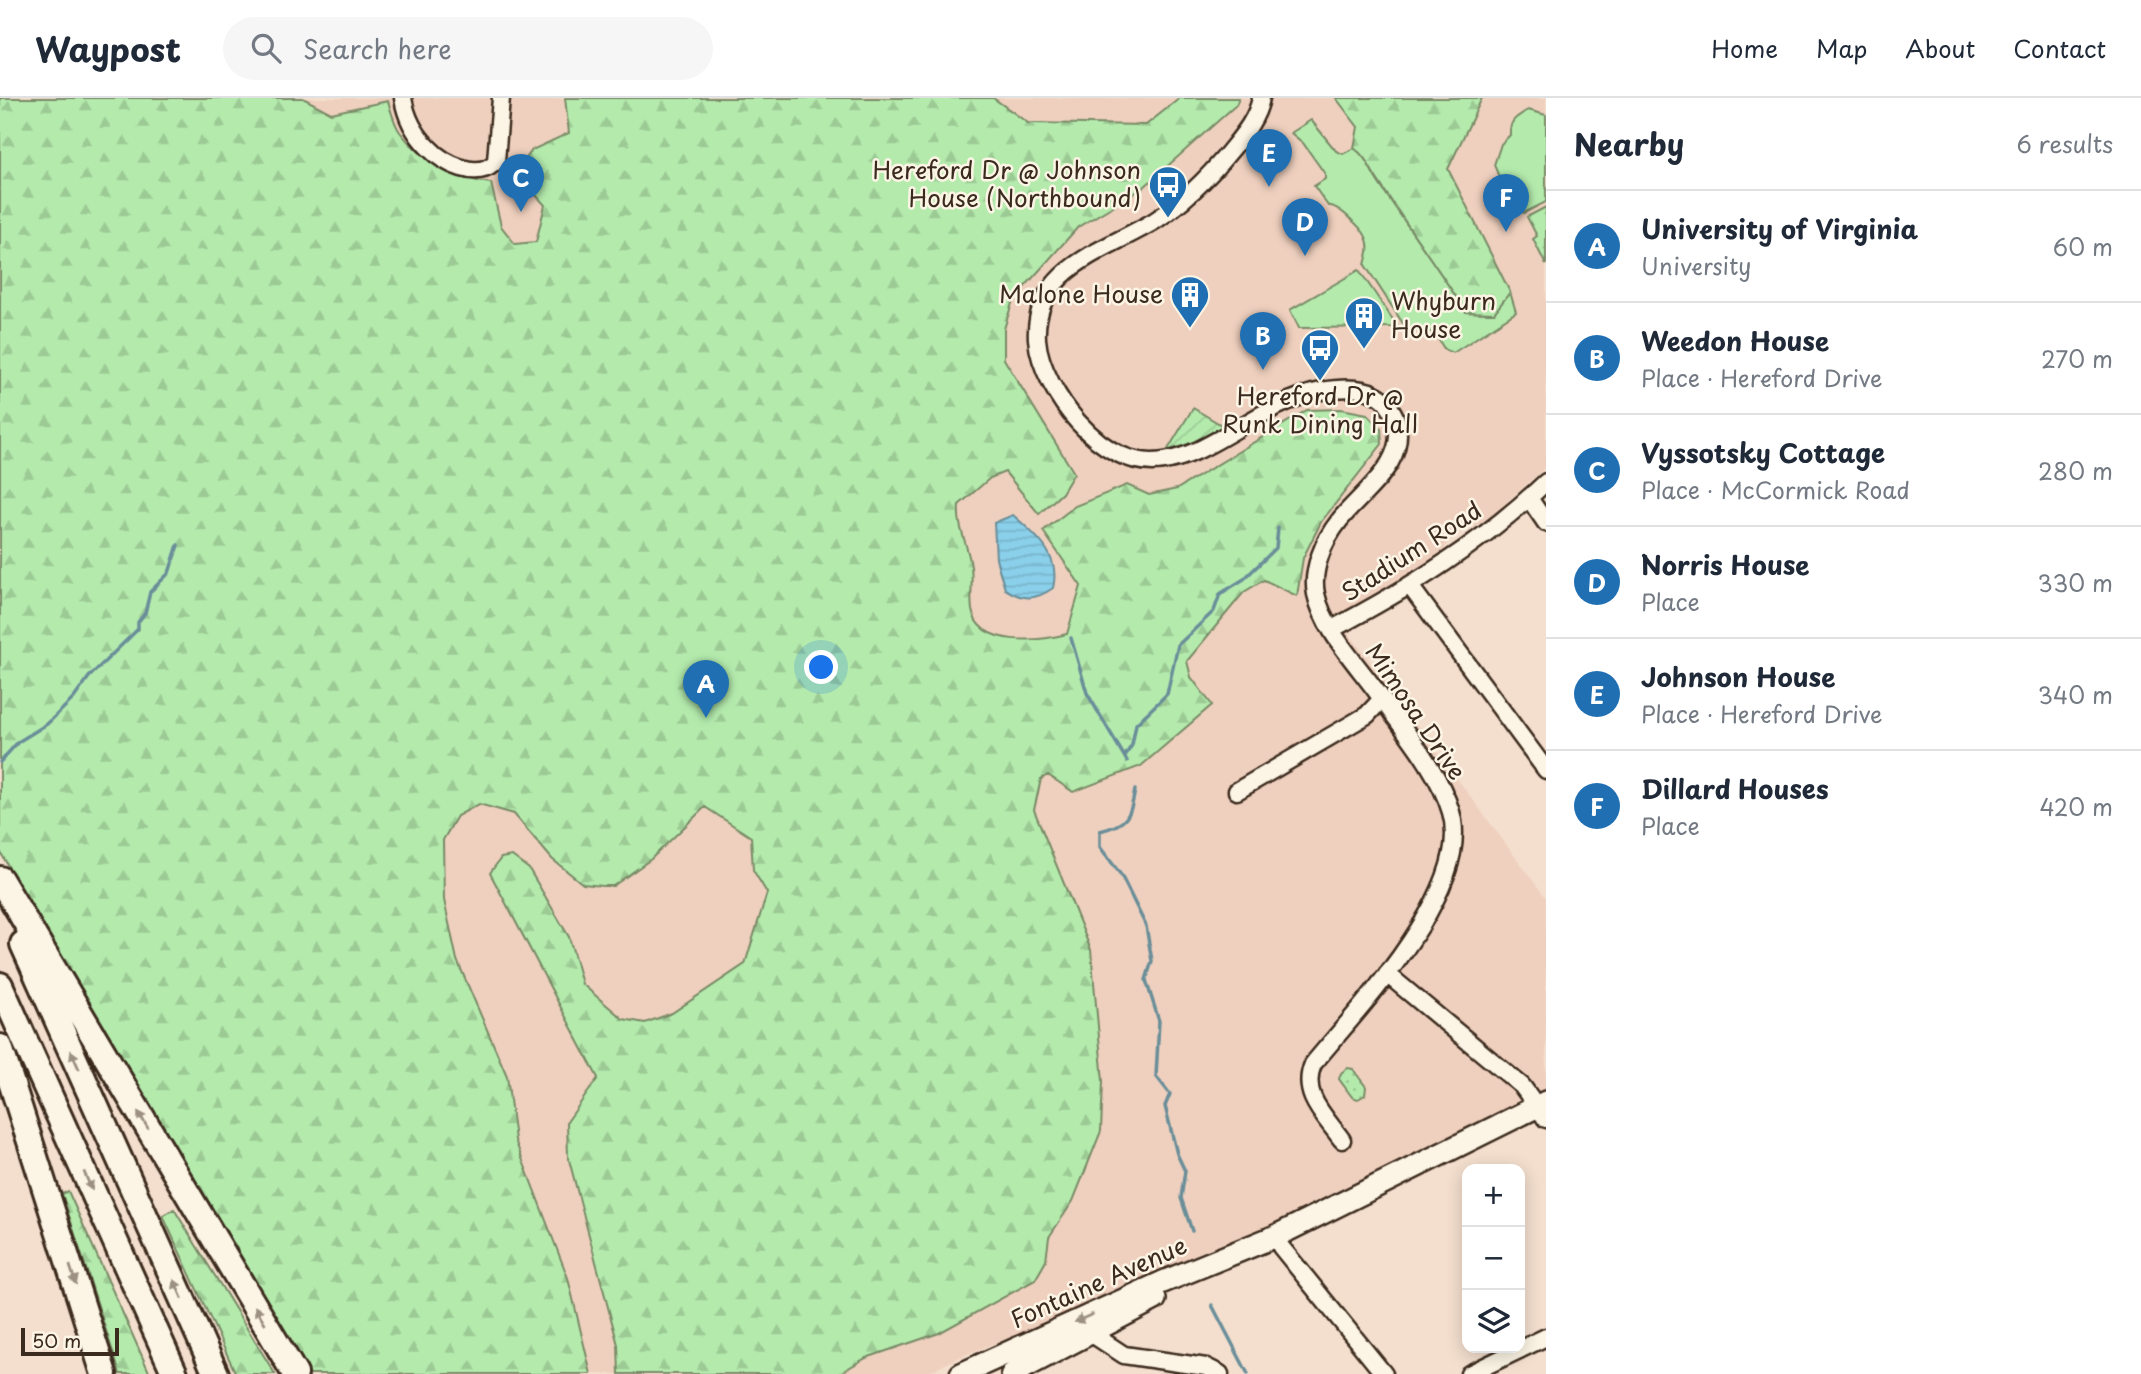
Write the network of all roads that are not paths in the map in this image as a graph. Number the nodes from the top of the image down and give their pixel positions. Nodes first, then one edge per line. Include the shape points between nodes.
1 (403, 98) edge
2 (501, 98) edge
3 (1261, 98) edge
4 (1546, 482) edge
5 (1529, 498) junction
6 (1546, 523) edge
7 (1410, 586) junction
8 (1332, 629) junction
9 (1382, 699) junction
10 (1546, 770) edge
11 (1237, 791) dead end
12 (0, 879) edge
13 (0, 893) edge
14 (1387, 974) junction
15 (0, 985) edge
16 (0, 1047) edge
17 (1542, 1110) edge
18 (1342, 1140) dead end
19 (1267, 1239) junction
20 (1092, 1334) junction
21 (1546, 1337) edge
22 (104, 1374) edge
23 (175, 1374) edge
24 (216, 1374) edge
25 (295, 1374) edge
26 (961, 1374) edge
27 (1012, 1374) edge
28 (1220, 1374) edge
29 (1384, 1374) edge
30 (1469, 1374) edge

1 - 2 street via 410,123 430,150 478,172 495,161
3 - 8 street, Mimosa Drive via 1253,121 1194,192 1157,219 1066,271 1048,293 1037,340 1050,380 1073,417 1110,449 1147,463 1167,463 1193,453 1304,394 1349,388 1383,399 1397,428 1391,459 1383,474 1336,524 1318,560 1315,593
4 - 5 street, Stadium Road
5 - 6 street
5 - 7 street, Stadium Road via 1481,539
7 - 8 street, Stadium Road
7 - 10 street
8 - 9 street, Mimosa Drive
9 - 11 street via 1367,715
9 - 14 street, Mimosa Drive via 1425,761 1453,817 1447,873 1436,899
25 -> 12 highway
24 -> 13 highway
14 - 17 street via 1522,1086
14 - 18 street, Mimosa Drive via 1309,1074 1309,1092
15 -> 23 highway
16 -> 22 highway
17 - 19 main road, Fontaine Avenue
19 - 20 main road, Fontaine Avenue
19 -> 26 main road, Fontaine Avenue
19 - 29 street via 1281,1247
20 - 27 main road, Fontaine Avenue
20 - 28 street via 1124,1355 1206,1367
21 - 30 street

